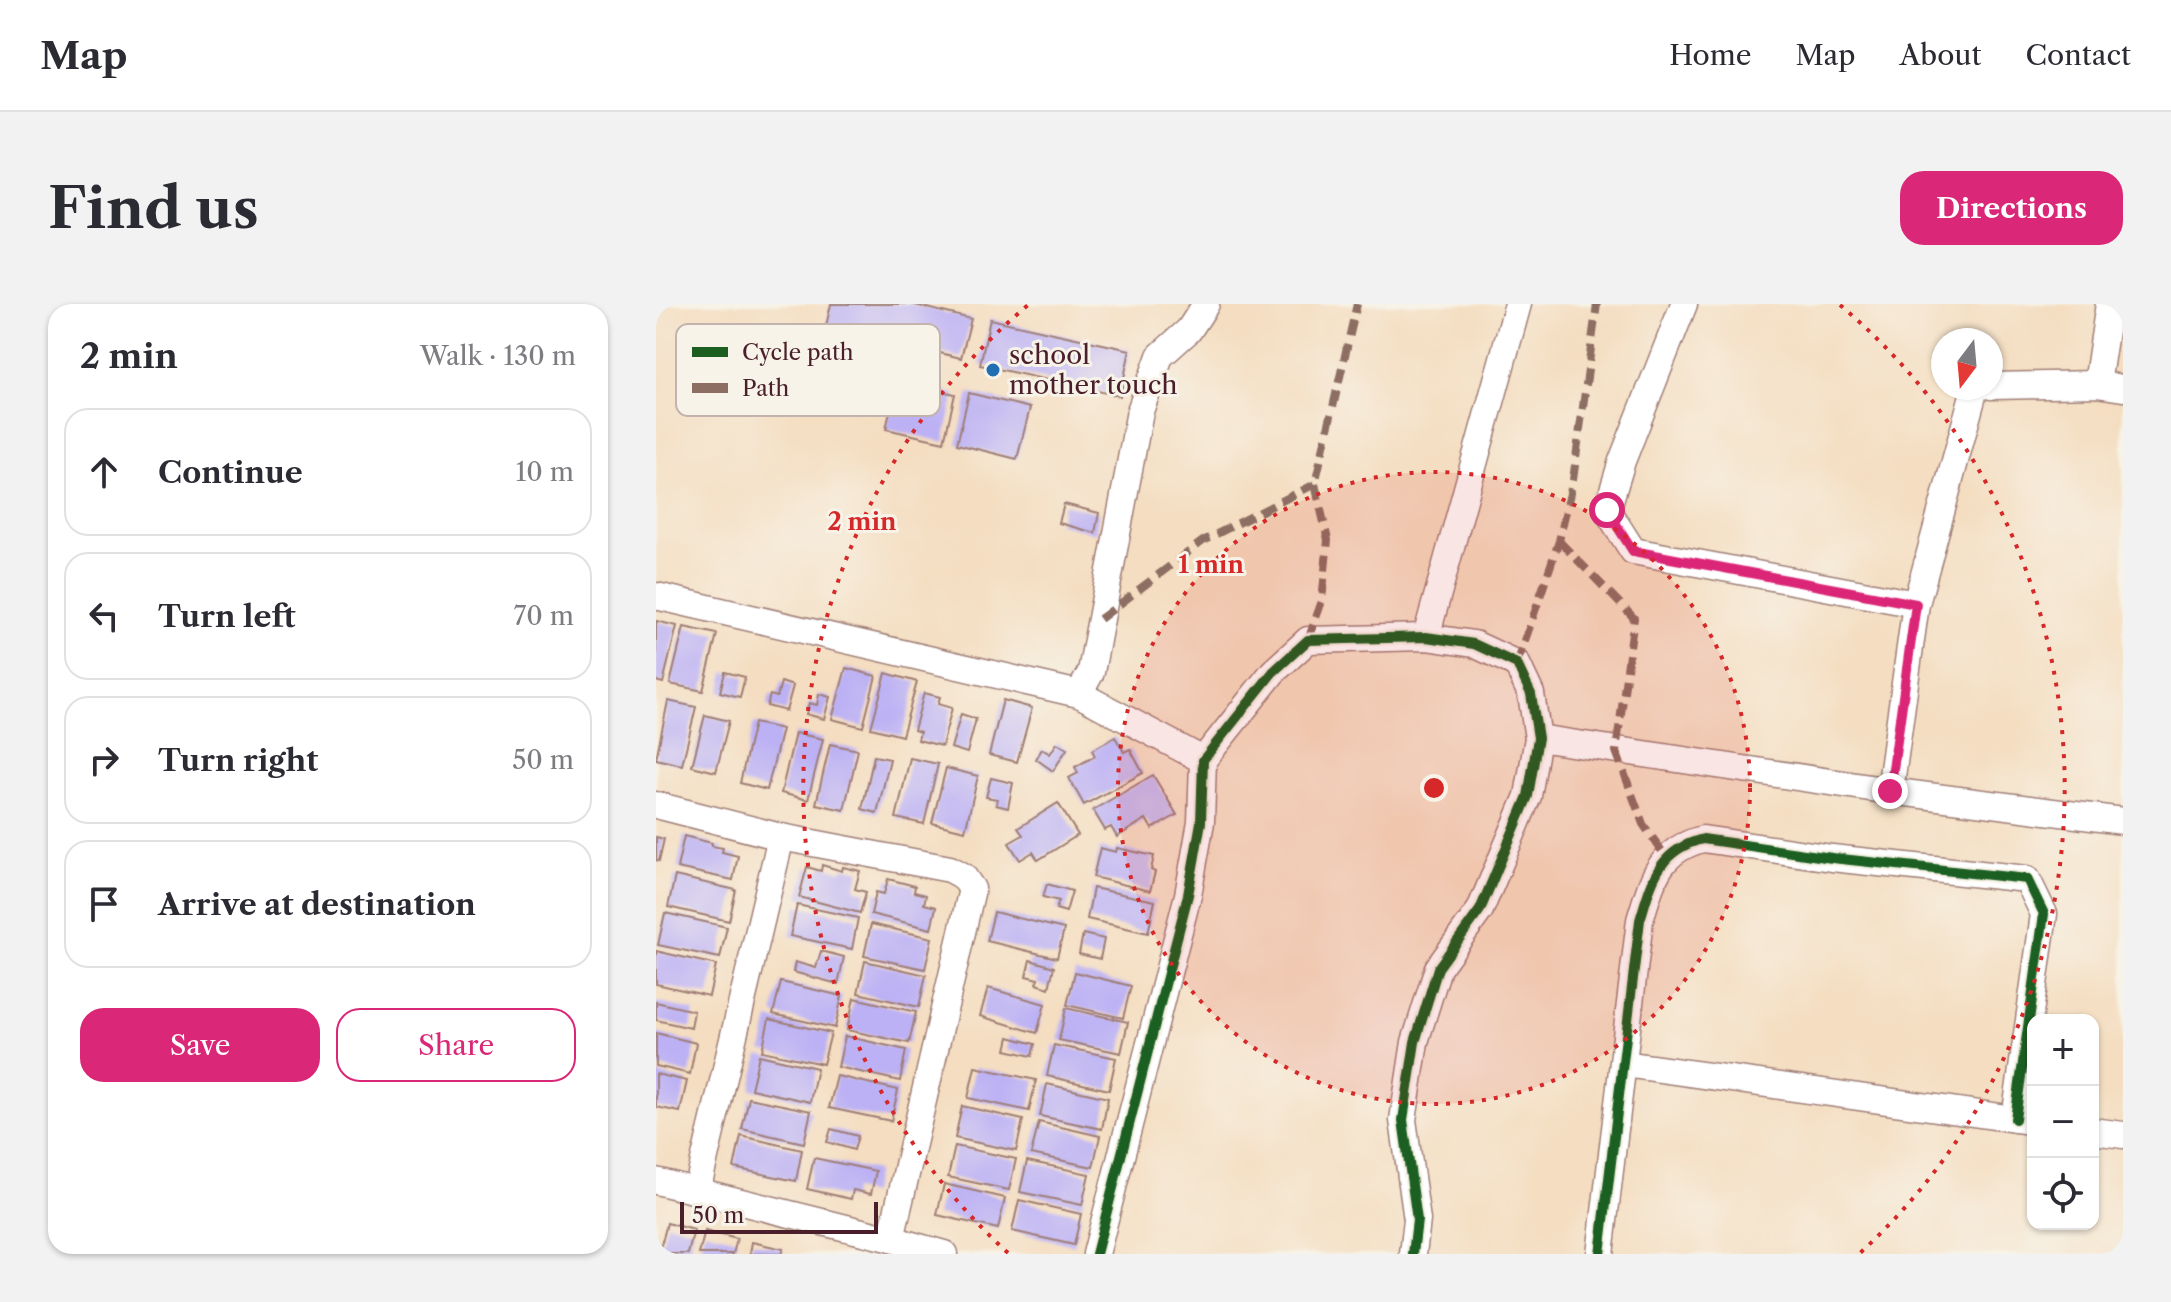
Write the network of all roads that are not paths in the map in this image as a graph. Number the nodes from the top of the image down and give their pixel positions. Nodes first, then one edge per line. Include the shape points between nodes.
1 (1206, 304) edge
2 (1518, 304) edge
3 (1684, 304) edge
4 (2109, 304) edge
5 (2003, 386) edge
6 (2110, 386) edge
7 (1972, 400) edge
8 (656, 596) edge
9 (1916, 604) junction
10 (1426, 637) junction
11 (1079, 694) junction
12 (1538, 738) junction
13 (1203, 760) junction
14 (1890, 791) junction
15 (656, 805) edge
16 (2123, 821) edge
17 (781, 837) junction
18 (1624, 1064) junction
19 (2024, 1120) edge
20 (2099, 1132) edge
21 (2123, 1135) edge
22 (656, 1181) edge
23 (697, 1191) junction
24 (891, 1239) junction
25 (944, 1254) edge
26 (1096, 1254) edge
27 (1413, 1254) edge
28 (1600, 1254) edge

1 - 11 street via 1189,330 1160,356 1140,411 1091,672
2 - 10 street
3 - 9 street via 1607,510 1633,551
4 - 6 street
5 - 6 street
7 - 9 street
8 - 11 street
9 - 14 street
10 - 12 street via 1474,644 1517,664 1531,694
10 - 13 street via 1308,640 1273,672
11 - 13 street
12 - 14 street
12 - 27 street via 1528,796 1480,910 1438,968 1415,1042 1403,1120 1417,1220
13 - 26 street via 1201,822 1188,895
14 - 16 street
15 - 17 street
17 - 23 street
17 - 24 street via 950,869 972,889
18 - 19 street
18 - 19 street via 1640,920 1666,857 1685,843 1703,839 2027,879 2044,914
18 - 28 street
20 - 21 street
22 - 23 street
23 - 24 street
24 - 25 street

